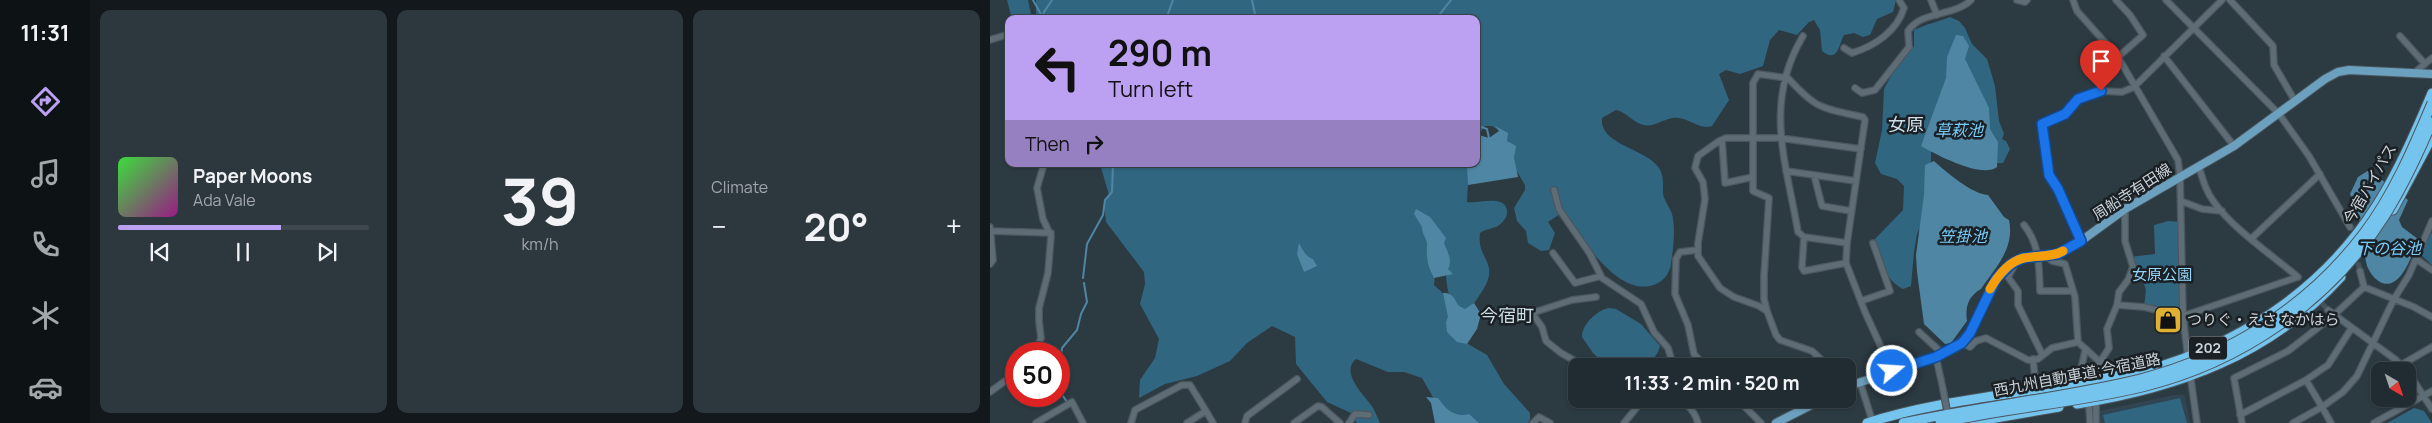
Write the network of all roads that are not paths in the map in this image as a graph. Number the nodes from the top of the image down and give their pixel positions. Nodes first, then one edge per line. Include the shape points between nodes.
1 (1899, 0) edge
2 (1931, 0) edge
3 (1971, 0) edge
4 (2018, 0) edge
5 (2027, 0) edge
6 (2073, 0) edge
7 (2116, 0) edge
8 (2166, 0) edge
9 (2222, 0) edge
10 (2230, 0) edge
11 (1937, 15) junction
12 (2194, 27) junction
13 (1005, 35) edge
14 (1803, 36) dead end
15 (2400, 36) dead end
16 (990, 40) edge
17 (1844, 48) dead end
18 (2164, 56) junction
19 (2118, 57) junction
20 (2432, 58) edge
21 (2425, 64) junction
22 (2414, 72) junction
23 (2432, 74) edge
24 (1784, 77) junction
25 (2134, 87) junction
26 (1855, 88) dead end
27 (2432, 93) edge
28 (2295, 101) junction
29 (2432, 103) edge
30 (2279, 114) junction
31 (2432, 122) edge
32 (1753, 137) junction
33 (2432, 137) edge
34 (1780, 138) junction
35 (1722, 140) junction
36 (2234, 146) junction
37 (1861, 150) junction
38 (1043, 167) edge
39 (2199, 167) junction
40 (1786, 171) junction
41 (2320, 174) junction
42 (1814, 175) junction
43 (2180, 176) junction
44 (1753, 177) junction
45 (1856, 181) junction
46 (1554, 190) dead end
47 (2181, 201) junction
48 (2126, 209) junction
49 (1852, 211) junction
50 (2222, 211) junction
51 (2432, 221) edge
52 (2024, 225) dead end
53 (2350, 227) dead end
54 (990, 229) edge
55 (2432, 230) edge
56 (1051, 233) junction
57 (1804, 237) junction
58 (2425, 237) junction
59 (2252, 238) junction
60 (2081, 241) junction
61 (1846, 243) junction
62 (1873, 243) dead end
63 (1697, 250) junction
64 (1553, 253) dead end
65 (2043, 257) junction
66 (2416, 259) junction
67 (2016, 262) junction
68 (1846, 263) junction
69 (990, 264) edge
70 (2432, 270) edge
71 (2360, 271) tunnel mouth
72 (1601, 276) junction
73 (2364, 287) junction
74 (2072, 291) junction
75 (1596, 297) dead end
76 (2394, 299) junction
77 (1861, 301) junction
78 (2117, 305) junction
79 (2328, 310) tunnel mouth
80 (1767, 311) junction
81 (2183, 316) junction
82 (2333, 316) junction
83 (2432, 318) edge
84 (2351, 329) junction
85 (1919, 332) dead end
86 (1040, 342) edge
87 (2078, 342) junction
88 (1962, 343) junction
89 (2373, 343) junction
90 (2432, 347) edge
91 (2085, 351) junction
92 (2042, 354) junction
93 (1939, 356) junction
94 (2188, 356) junction
95 (1570, 358) edge
96 (1671, 358) edge
97 (1698, 358) edge
98 (1819, 358) edge
99 (2033, 359) junction
100 (2100, 362) junction
101 (2397, 362) edge
102 (2406, 362) edge
103 (1892, 371) junction
104 (2080, 374) dead end
105 (2190, 376) junction
106 (1298, 380) dead end
107 (2093, 380) junction
108 (2306, 380) junction
109 (1005, 381) edge
110 (1856, 382) edge
111 (1860, 382) junction
112 (2416, 385) edge
113 (2036, 389) junction
114 (2432, 391) edge
115 (990, 392) edge
116 (2424, 396) junction
117 (2092, 403) junction
118 (2322, 407) junction
119 (1636, 408) edge
120 (1690, 408) edge
121 (1746, 408) edge
122 (1805, 408) edge
123 (2432, 409) edge
124 (1206, 411) junction
125 (2240, 414) junction
126 (1369, 415) dead end
127 (1871, 422) edge
128 (1036, 423) edge
129 (1083, 423) edge
130 (1131, 423) edge
131 (1187, 423) edge
132 (1213, 423) edge
133 (1245, 423) edge
134 (1294, 423) edge
135 (1340, 423) edge
136 (1348, 423) edge
137 (1533, 423) edge
138 (1550, 423) edge
139 (1624, 423) edge
140 (1698, 423) edge
141 (1761, 423) edge
142 (1776, 423) edge
143 (1902, 423) edge
144 (1940, 423) edge
145 (1950, 423) edge
146 (1967, 423) edge
147 (2090, 423) edge
148 (2096, 423) edge
149 (2197, 423) edge
150 (2242, 423) edge
151 (2293, 423) edge
152 (2331, 423) edge
153 (2374, 423) edge

1 - 17 street via 1904,8 1900,21 1876,43 1852,53
2 - 11 street
3 - 11 street
4 - 5 street
6 - 19 street via 2077,11
7 - 19 street via 2143,35
8 - 12 street
9 - 12 street
10 - 28 street via 2273,46 2274,65
11 - 26 street via 1912,24 1908,31 1909,47 1875,90 1862,92
12 - 18 street
12 - 30 street
13 - 16 street
14 - 24 street
15 - 21 street
18 - 25 street
18 - 36 street
19 - 25 street
20 - 21 street
21 - 22 street
22 - 23 main road, 周船寺有田線
22 - 28 main road, 周船寺有田線 via 2338,72
24 - 32 street via 1758,74 1753,79
24 - 34 street
24 - 37 street via 1820,107 1863,117
25 - 43 street via 2178,160
25 - 60 street via 2122,92 2101,91 2078,99 2065,114 2042,124 2049,175
27 - 94 highway, 今宿バイパス / 202 via 2378,204 2340,255 2301,292 2262,320 2221,343
28 - 30 main road, 周船寺有田線
29 - 143 highway, 西九州自動車道;今宿道路, bridge via 2391,190 2364,233 2305,296 2270,323 2199,360 2140,379
30 - 36 main road, 周船寺有田線
30 - 41 street
31 - 144 highway, 西九州自動車道;今宿道路, bridge via 2397,195 2354,257 2310,301 2253,342 2209,365 2141,387
32 - 34 street
32 - 35 street
32 - 44 street
33 - 105 highway, 今宿バイパス / 202 via 2402,196 2380,230 2328,292 2268,339
34 - 37 street
34 - 40 street
35 - 44 street via 1725,183
35 - 63 street via 1698,156 1695,168 1703,182 1705,199
36 - 39 main road, 周船寺有田線
37 - 45 street
38 - 56 street via 1037,188 1043,219
39 - 43 main road, 周船寺有田線
39 - 50 street via 2205,187
40 - 42 street
40 - 57 street via 1798,232
41 - 53 street
41 - 59 street
42 - 45 street
42 - 49 street via 1822,206
43 - 47 street
43 - 48 main road, 周船寺有田線
44 - 80 street via 1753,191 1768,198 1764,276
45 - 49 street
46 - 72 street via 1559,209
47 - 50 street via 2202,209
47 - 81 street
48 - 60 main road, 周船寺有田線
48 - 78 street via 2125,241 2133,267 2119,292
49 - 61 street
50 - 59 street
51 - 58 street
52 - 65 street
54 - 56 street
54 - 69 street via 993,260
55 - 58 street
56 - 86 street via 1048,273 1038,321
57 - 61 street
57 - 68 street via 1804,271
58 - 66 street
59 - 81 street via 2298,276
60 - 65 main road, 周船寺有田線 via 2058,254
61 - 68 street
62 - 77 street via 1890,291
63 - 80 street via 1720,288
63 - 97 street via 1680,252 1676,259 1675,294
64 - 72 street via 1575,283
65 - 67 main road, 周船寺有田線 via 2023,258
65 - 74 street via 2065,264
65 - 74 street via 2040,292
66 - 70 street
66 - 76 street
67 - 88 main road, 周船寺有田線 via 1996,279
67 - 92 street via 2008,277 2018,291 2018,305
68 - 77 street
71 - 73 street
72 - 96 street via 1641,304
73 - 76 street
73 - 82 street
74 - 87 street
75 - 95 street via 1572,300 1532,313 1542,327 1546,341
76 - 83 street
76 - 89 street
77 - 103 street
78 - 81 street
78 - 100 street via 2108,323 2109,348
79 - 82 street
80 - 98 street via 1780,340 1812,351
81 - 94 street
82 - 84 street
82 - 125 street via 2288,351 2234,378
84 - 89 street
84 - 108 street via 2328,365
85 - 93 street
87 - 91 street
87 - 92 street via 2052,348
88 - 93 main road, 周船寺有田線
88 - 99 street via 1970,347 1976,340 1986,338 2021,357
89 - 101 street
89 - 118 street via 2357,376 2343,392
90 - 102 street
91 - 100 street
91 - 104 street
92 - 99 street
93 - 103 main road, 周船寺有田線
93 - 145 street, bridge
94 - 105 street
94 - 107 highway, 今宿バイパス / 202 via 2138,372
99 - 113 street
100 - 107 street
103 - 111 main road, 周船寺有田線
105 - 117 highway, 今宿バイパス / 202
105 - 149 street
106 - 133 street via 1248,416
107 - 113 highway, 今宿バイパス / 202
108 - 118 street
108 - 125 street
109 - 115 street
110 - 111 main road, 周船寺有田線
111 - 127 street
112 - 116 street
113 - 127 highway, 今宿バイパス / 202 via 1975,398
114 - 116 street
116 - 123 street
116 - 153 street
117 - 146 highway, 今宿バイパス / 202
117 - 147 street
117 - 148 street
118 - 151 street
118 - 152 street
119 - 139 street
120 - 140 street
121 - 141 street
122 - 142 main road
124 - 130 street via 1190,385 1182,385 1134,410
124 - 131 street
124 - 132 street
125 - 150 street
126 - 136 street via 1355,414
128 - 129 street via 1072,402
134 - 135 street via 1318,406
137 - 138 street via 1539,417

